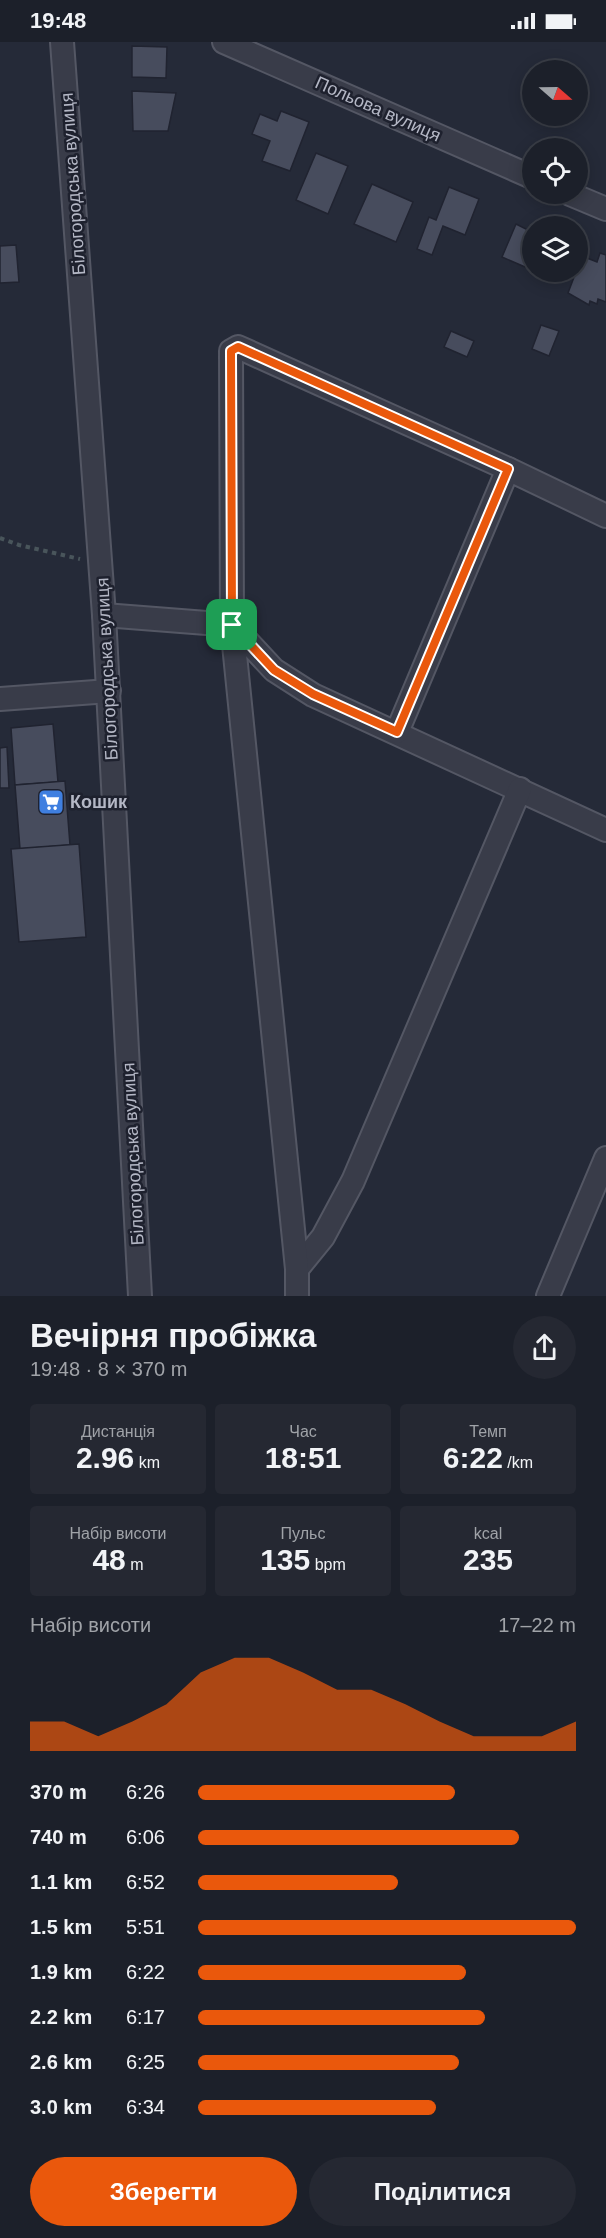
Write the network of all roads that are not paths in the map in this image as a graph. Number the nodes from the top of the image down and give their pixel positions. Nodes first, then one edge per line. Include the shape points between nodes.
1 (62, 42) edge
2 (224, 42) edge
3 (522, 173) edge
4 (588, 202) edge
5 (606, 209) edge
6 (508, 469) junction
7 (606, 516) edge
8 (104, 615) junction
9 (232, 625) junction
10 (109, 691) junction
11 (0, 699) edge
12 (397, 732) junction
13 (519, 789) junction
14 (606, 830) edge
15 (606, 1158) edge
16 (297, 1269) junction
17 (140, 1296) edge
18 (297, 1296) edge
19 (548, 1296) edge

1 - 8 street, Білогородська вулиця
2 - 3 street, Польова вулиця
4 - 5 street
6 - 7 street
6 - 9 street via 238,347 231,351
6 - 12 street
8 - 9 street
8 - 10 street, Білогородська вулиця
9 - 12 street via 274,670 313,694
9 - 16 street
10 - 11 street
10 - 17 street, Білогородська вулиця
12 - 13 street
13 - 14 street
13 - 16 street via 353,1180 323,1237
15 - 19 street
16 - 18 street

